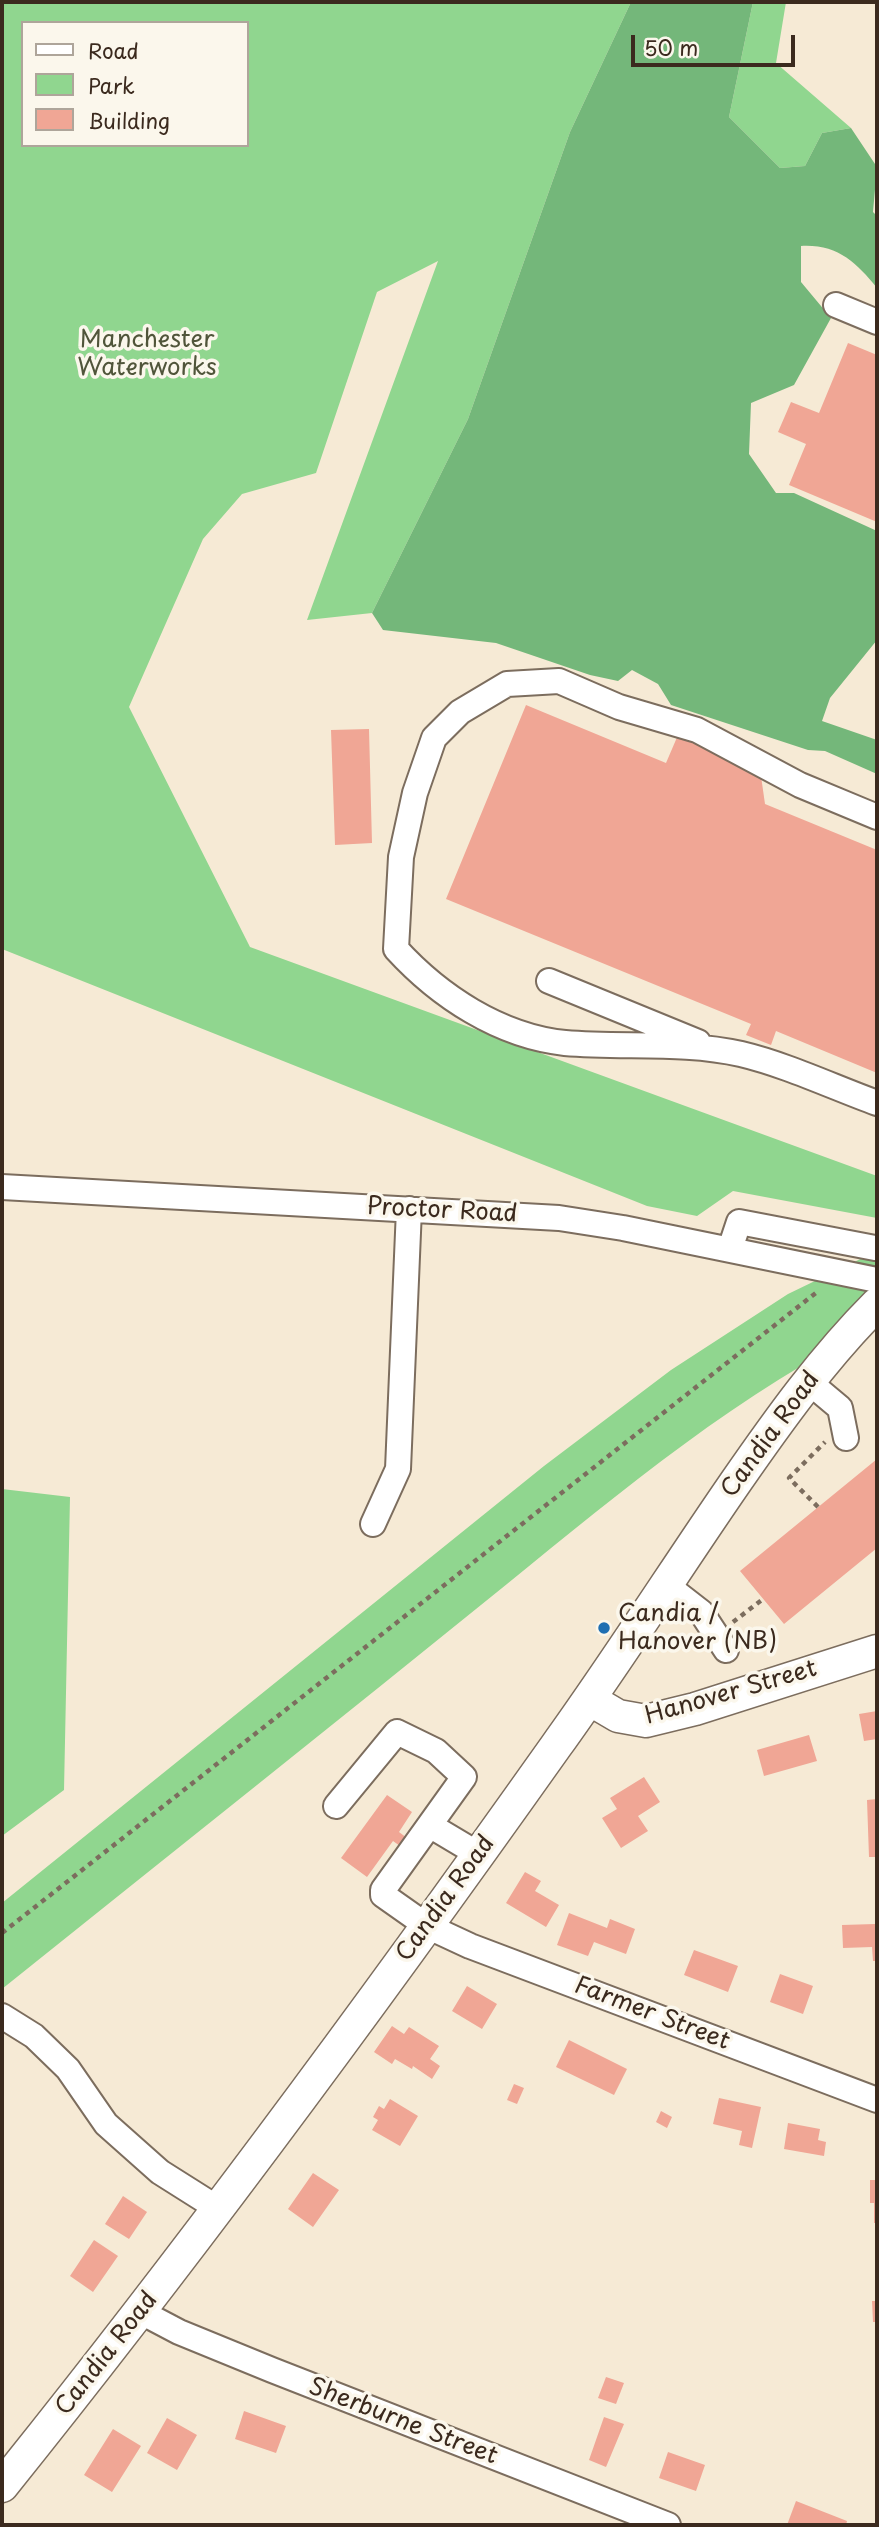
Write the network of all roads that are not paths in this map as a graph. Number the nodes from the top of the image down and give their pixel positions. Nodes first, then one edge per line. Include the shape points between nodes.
1 (836, 305) dead end
2 (877, 322) edge
3 (877, 817) edge
4 (549, 981) dead end
5 (723, 1052) junction
6 (877, 1103) edge
7 (2, 1187) edge
8 (409, 1209) junction
9 (829, 1239) junction
10 (875, 1248) dead end
11 (730, 1250) junction
12 (821, 1279) junction
13 (877, 1280) edge
14 (873, 1316) edge
15 (809, 1382) junction
16 (845, 1431) road end
17 (373, 1524) dead end
18 (664, 1584) junction
19 (721, 1642) road end
20 (877, 1651) edge
21 (589, 1699) junction
22 (336, 1806) dead end
23 (431, 1826) junction
24 (478, 1854) junction
25 (427, 1926) junction
26 (2, 2016) edge
27 (877, 2100) edge
28 (217, 2208) junction
29 (141, 2312) junction
30 (2, 2486) edge
31 (668, 2525) edge

1 - 2 street
3 - 5 street via 800,785 697,730 619,707 559,681 507,684 460,712 434,738 415,793 401,857 397,914 396,949 422,978 467,1010 564,1043
4 - 5 street
5 - 6 street via 741,1054
7 - 8 street, Proctor Road
8 - 11 street, Proctor Road via 559,1218
8 - 17 street via 398,1469
9 - 10 street
9 - 11 street via 739,1222
9 - 12 street
11 - 12 street, Proctor Road
12 - 13 street, Proctor Road
14 - 15 main road, Candia Road
15 - 16 street via 840,1408
15 - 18 main road, Candia Road
18 - 19 street via 701,1612
18 - 21 main road, Candia Road
20 - 21 main road, Hanover Street via 646,1721 618,1716
21 - 24 main road, Candia Road
22 - 23 street via 397,1732 436,1751 464,1777
23 - 24 street
23 - 25 street, Farmer Street via 383,1890 383,1895
24 - 25 main road, Candia Road
25 - 27 street, Farmer Street
25 - 28 main road, Candia Road
26 - 28 street via 34,2036 68,2069 106,2124 160,2172
28 - 29 main road, Candia Road
29 - 30 main road, Candia Road
29 - 31 street, Sherburne Street via 272,2370

